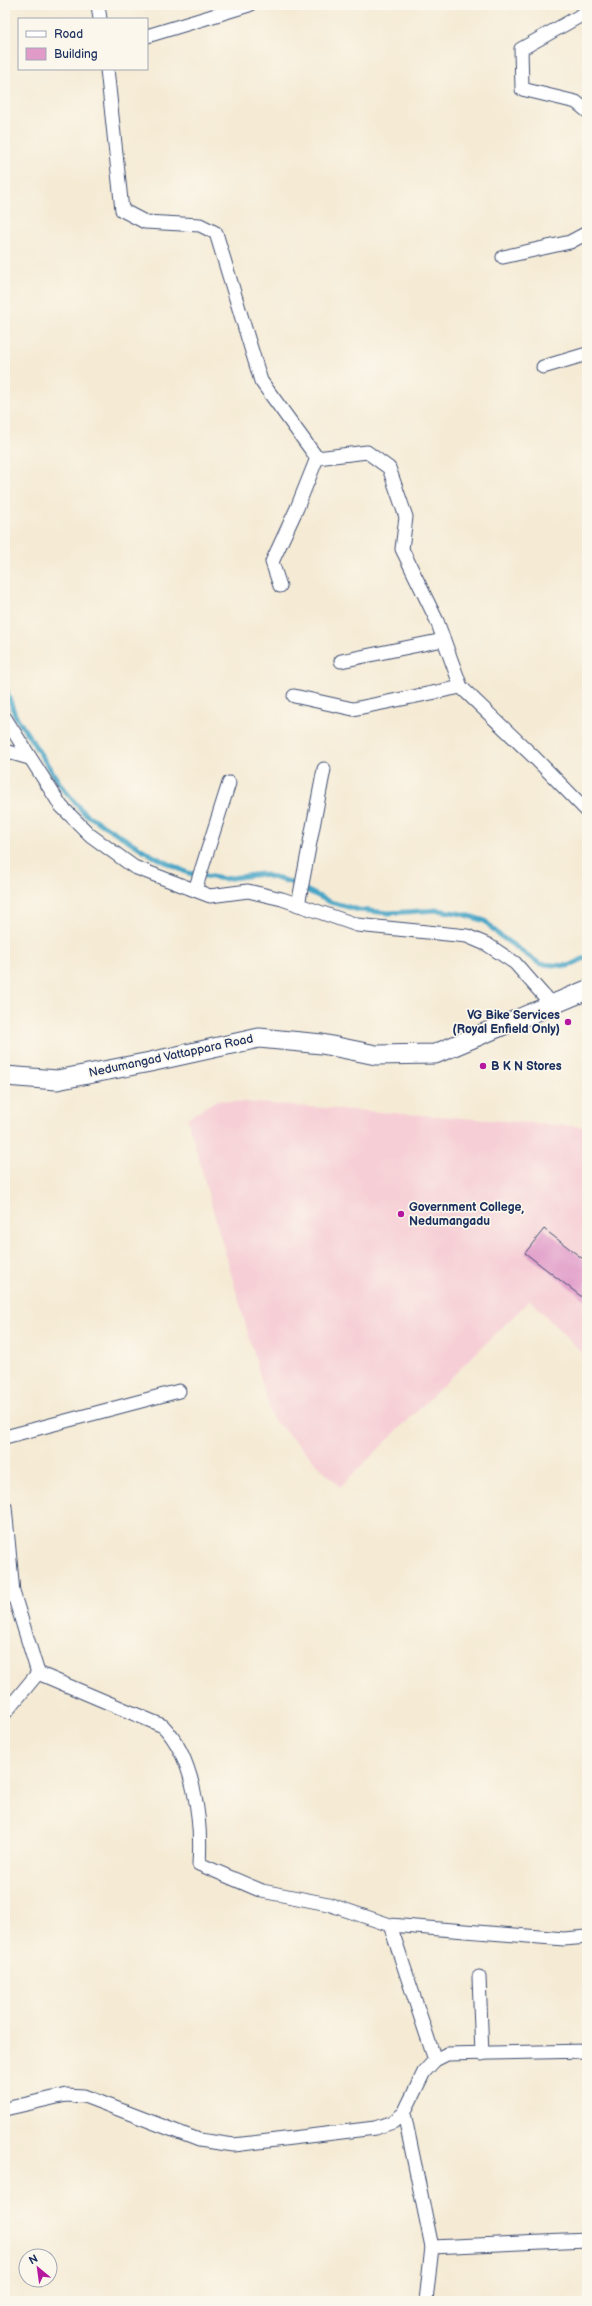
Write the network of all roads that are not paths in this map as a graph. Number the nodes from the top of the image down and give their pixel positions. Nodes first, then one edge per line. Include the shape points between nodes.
1 (98, 5) edge
2 (249, 5) edge
3 (587, 12) edge
4 (100, 18) edge
5 (148, 36) edge
6 (107, 70) edge
7 (587, 111) edge
8 (587, 233) edge
9 (503, 257) dead end
10 (587, 354) edge
11 (543, 367) dead end
12 (316, 458) junction
13 (280, 586) dead end
14 (443, 640) junction
15 (341, 661) dead end
16 (461, 687) junction
17 (294, 696) dead end
18 (5, 718) edge
19 (5, 751) edge
20 (29, 758) junction
21 (324, 769) dead end
22 (229, 783) dead end
23 (587, 811) edge
24 (195, 890) junction
25 (298, 905) junction
26 (587, 990) edge
27 (552, 1005) junction
28 (5, 1076) edge
29 (179, 1391) dead end
30 (5, 1437) edge
31 (5, 1507) edge
32 (38, 1673) junction
33 (5, 1713) edge
34 (390, 1925) junction
35 (587, 1937) edge
36 (479, 1977) dead end
37 (587, 2051) edge
38 (482, 2054) junction
39 (435, 2060) junction
40 (5, 2109) edge
41 (404, 2113) junction
42 (587, 2240) edge
43 (432, 2247) junction
44 (426, 2301) edge

1 - 4 street
2 - 5 street
3 - 7 street via 521,49 522,89 576,102
6 - 12 street via 122,210 145,222 200,225 216,233 261,382
8 - 9 street via 570,242
10 - 11 street
12 - 13 street via 272,562
12 - 14 street via 368,452 389,468 406,517 402,548 437,621
14 - 15 street
14 - 16 street
16 - 17 street via 354,709
16 - 23 street
18 - 20 street
19 - 20 street
20 - 24 street via 61,806 90,835 134,867
21 - 25 street
22 - 24 street
24 - 25 street via 210,896 248,891
25 - 27 street via 357,925 467,936 488,945 515,963
26 - 27 main road, Nedumangad Vattappara Road
27 - 28 main road, Nedumangad Vattappara Road via 435,1054 376,1055 322,1044 259,1038 57,1080
29 - 30 street
31 - 32 street via 13,1592
32 - 33 street
32 - 34 street via 163,1726 172,1735 184,1757 194,1791 200,1845 198,1864 262,1891 328,1904
34 - 35 street via 564,1939
34 - 39 street
36 - 38 street
37 - 38 street
38 - 39 street via 447,2054
39 - 41 street via 424,2072
40 - 41 street via 66,2094 84,2096 199,2140 234,2144 375,2128 393,2122
41 - 43 street
42 - 43 street
43 - 44 street

